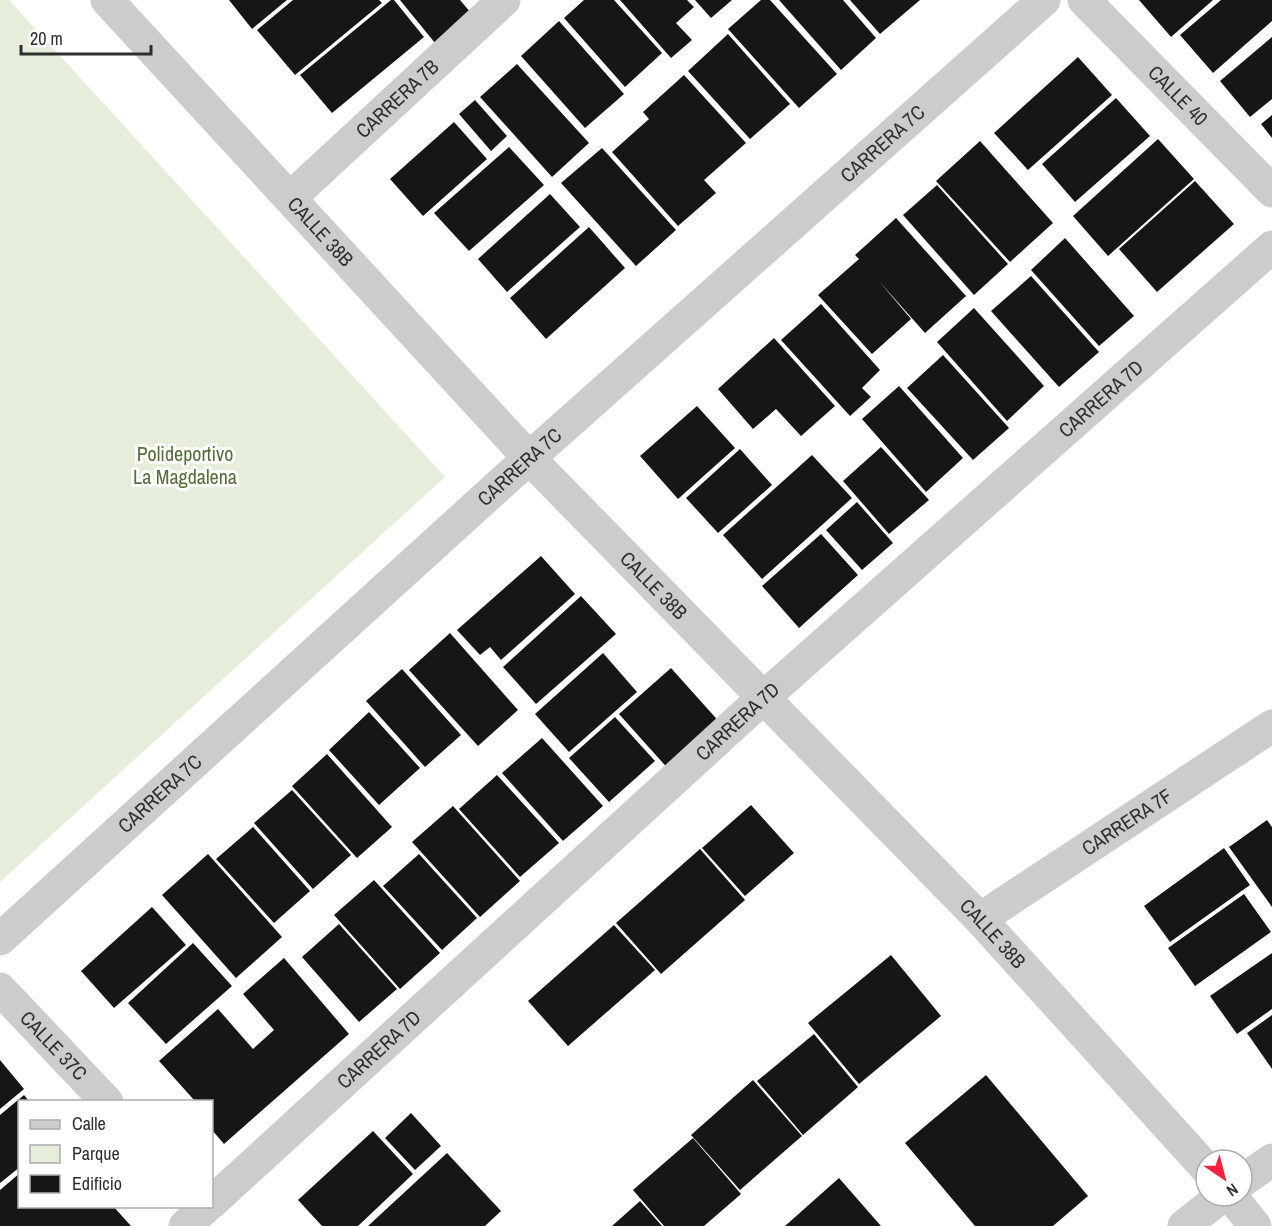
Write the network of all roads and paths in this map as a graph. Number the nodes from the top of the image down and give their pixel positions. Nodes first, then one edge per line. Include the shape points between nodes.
1 (107, 0) edge
2 (504, 0) edge
3 (1044, 0) edge
4 (1084, 0) edge
5 (1272, 191) edge
6 (290, 198) junction
7 (1272, 247) edge
8 (530, 458) junction
9 (763, 698) junction
10 (1272, 726) edge
11 (980, 919) junction
12 (0, 939) edge
13 (0, 989) edge
14 (106, 1100) edge
15 (1194, 1155) edge
16 (1272, 1160) edge
17 (1254, 1173) edge
18 (213, 1201) edge
19 (205, 1208) edge
20 (209, 1208) edge
21 (1207, 1208) edge
22 (1241, 1208) edge
23 (185, 1226) edge
24 (226, 1226) edge
25 (1184, 1226) edge
26 (1255, 1226) edge

1 - 6 street, CALLE 38B
2 - 6 street, CARRERA 7B
3 - 8 street, CARRERA 7C
4 - 5 street, CALLE 40
6 - 8 street, CALLE 38B
7 - 9 street, CARRERA 7D
8 - 9 street, CALLE 38B
8 - 12 street, CARRERA 7C
9 - 11 street, CALLE 38B
9 - 18 street, CARRERA 7D
10 - 11 street, CARRERA 7F
11 - 15 street, CALLE 38B
13 - 14 street, CALLE 37C
16 - 17 street
19 - 23 street
20 - 24 street
21 - 25 street
22 - 26 street

